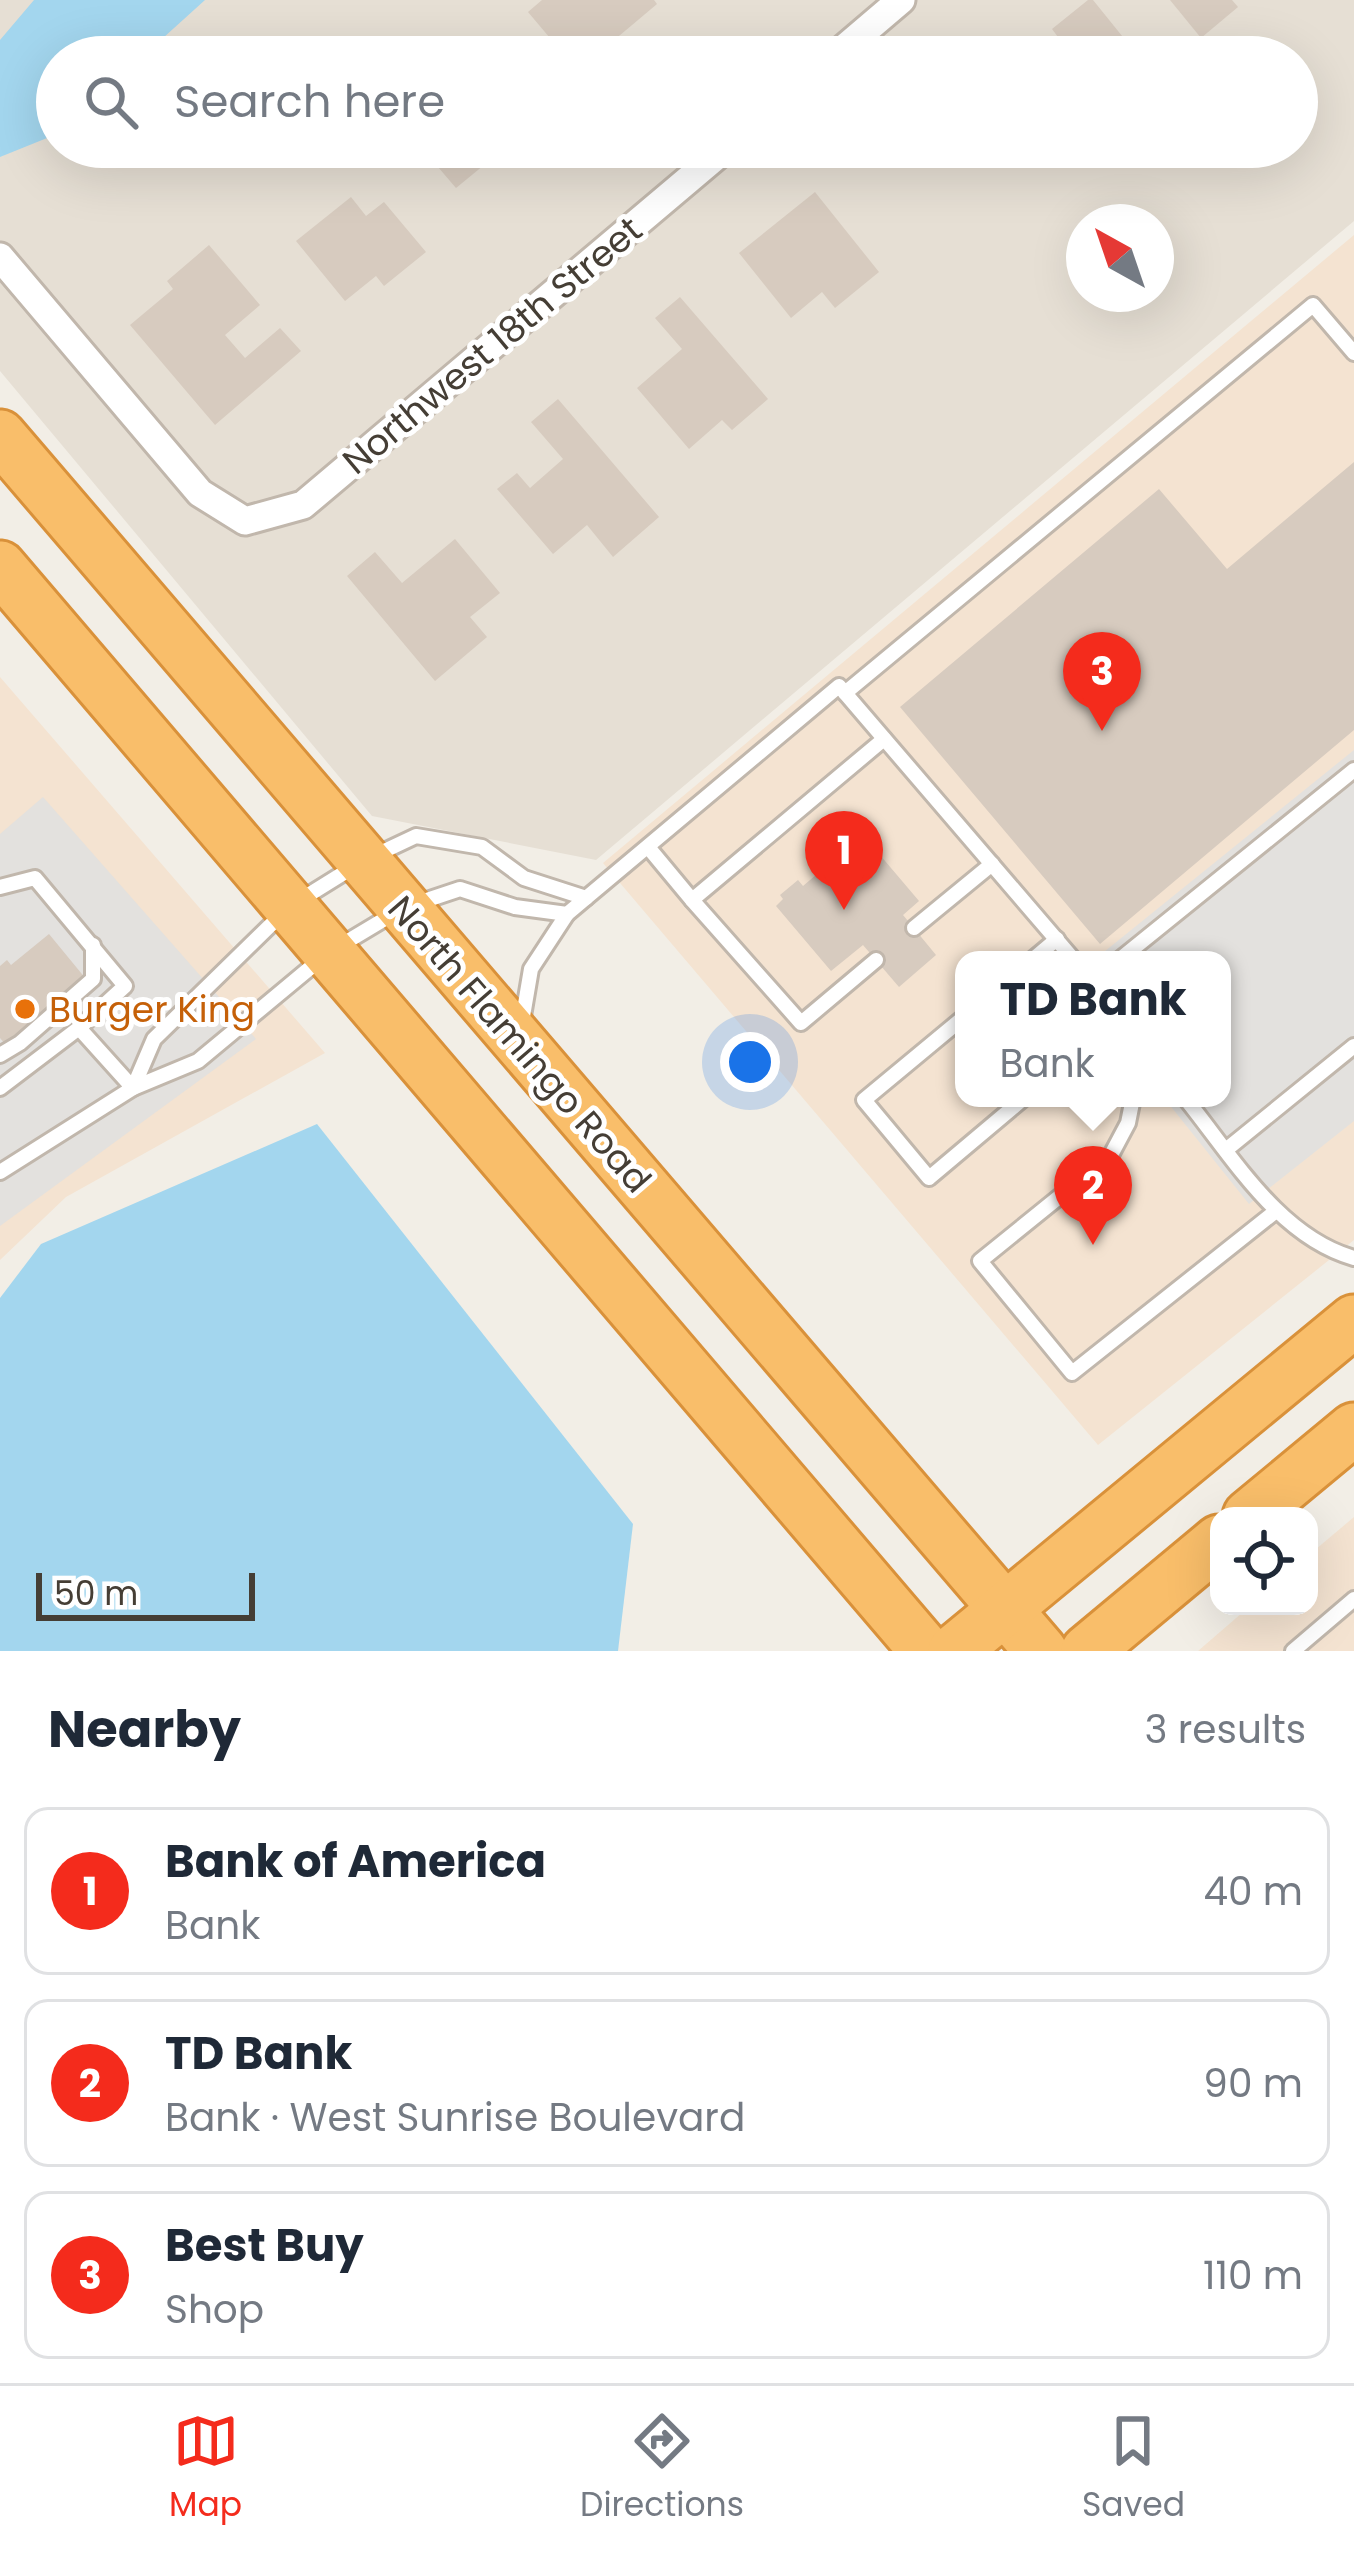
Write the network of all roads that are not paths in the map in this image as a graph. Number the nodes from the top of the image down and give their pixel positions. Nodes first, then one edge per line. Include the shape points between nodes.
1 (901, 0) edge
2 (859, 36) edge
3 (702, 168) edge
4 (0, 257) edge
5 (1354, 352) edge
6 (0, 436) edge
7 (0, 567) edge
8 (845, 694) junction
9 (884, 739) junction
10 (1354, 770) edge
11 (648, 847) junction
12 (363, 861) junction
13 (992, 864) junction
14 (0, 887) edge
15 (586, 898) junction
16 (692, 900) junction
17 (289, 907) junction
18 (403, 908) junction
19 (567, 914) junction
20 (914, 928) dead end
21 (1057, 939) junction
22 (93, 945) junction
23 (1043, 951) edge
24 (1067, 951) edge
25 (1131, 951) edge
26 (328, 952) junction
27 (876, 960) dead end
28 (955, 1024) edge
29 (79, 1028) junction
30 (520, 1045) junction
31 (1354, 1046) edge
32 (0, 1055) edge
33 (0, 1088) edge
34 (133, 1088) junction
35 (1013, 1107) edge
36 (1131, 1107) edge
37 (1192, 1107) edge
38 (1227, 1149) junction
39 (0, 1172) edge
40 (1276, 1211) junction
41 (1354, 1258) edge
42 (1354, 1321) edge
43 (1354, 1429) edge
44 (1260, 1507) edge
45 (1210, 1548) edge
46 (1354, 1599) edge
47 (1005, 1609) junction
48 (926, 1651) edge
49 (954, 1651) edge
50 (1041, 1651) edge
51 (1087, 1651) edge
52 (1293, 1651) edge

1 - 2 street
3 - 4 street, Northwest 18th Street via 303,505 245,521 200,493
5 - 8 lane via 1313,305
6 - 12 highway, North Flamingo Road
7 - 17 highway
8 - 9 lane
8 - 11 lane via 839,686
9 - 13 lane
9 - 16 lane
10 - 25 lane
11 - 15 lane
11 - 16 lane
12 - 15 lane via 416,836 482,847 524,878
12 - 17 lane
12 - 18 highway, North Flamingo Road
13 - 20 lane
13 - 21 lane
14 - 22 lane via 35,878
15 - 19 lane
16 - 27 lane via 801,1023
17 - 26 highway
17 - 34 lane via 154,1040
18 - 19 lane via 460,889
18 - 26 lane
18 - 30 highway, North Flamingo Road
19 - 30 lane via 531,969
21 - 23 lane
21 - 24 lane
22 - 29 lane via 124,986
22 - 32 lane via 93,979
26 - 34 lane via 198,1061
26 - 48 highway
28 - 35 lane via 864,1100 929,1178
29 - 33 lane
29 - 34 lane
30 - 47 highway, North Flamingo Road
31 - 38 lane
34 - 39 lane
36 - 40 lane via 1112,1155 980,1261 1072,1373
37 - 38 lane
38 - 40 lane
40 - 41 lane via 1330,1251
42 - 47 highway
43 - 44 highway
45 - 51 highway
46 - 52 lane
47 - 49 highway
47 - 50 highway, North Flamingo Road

